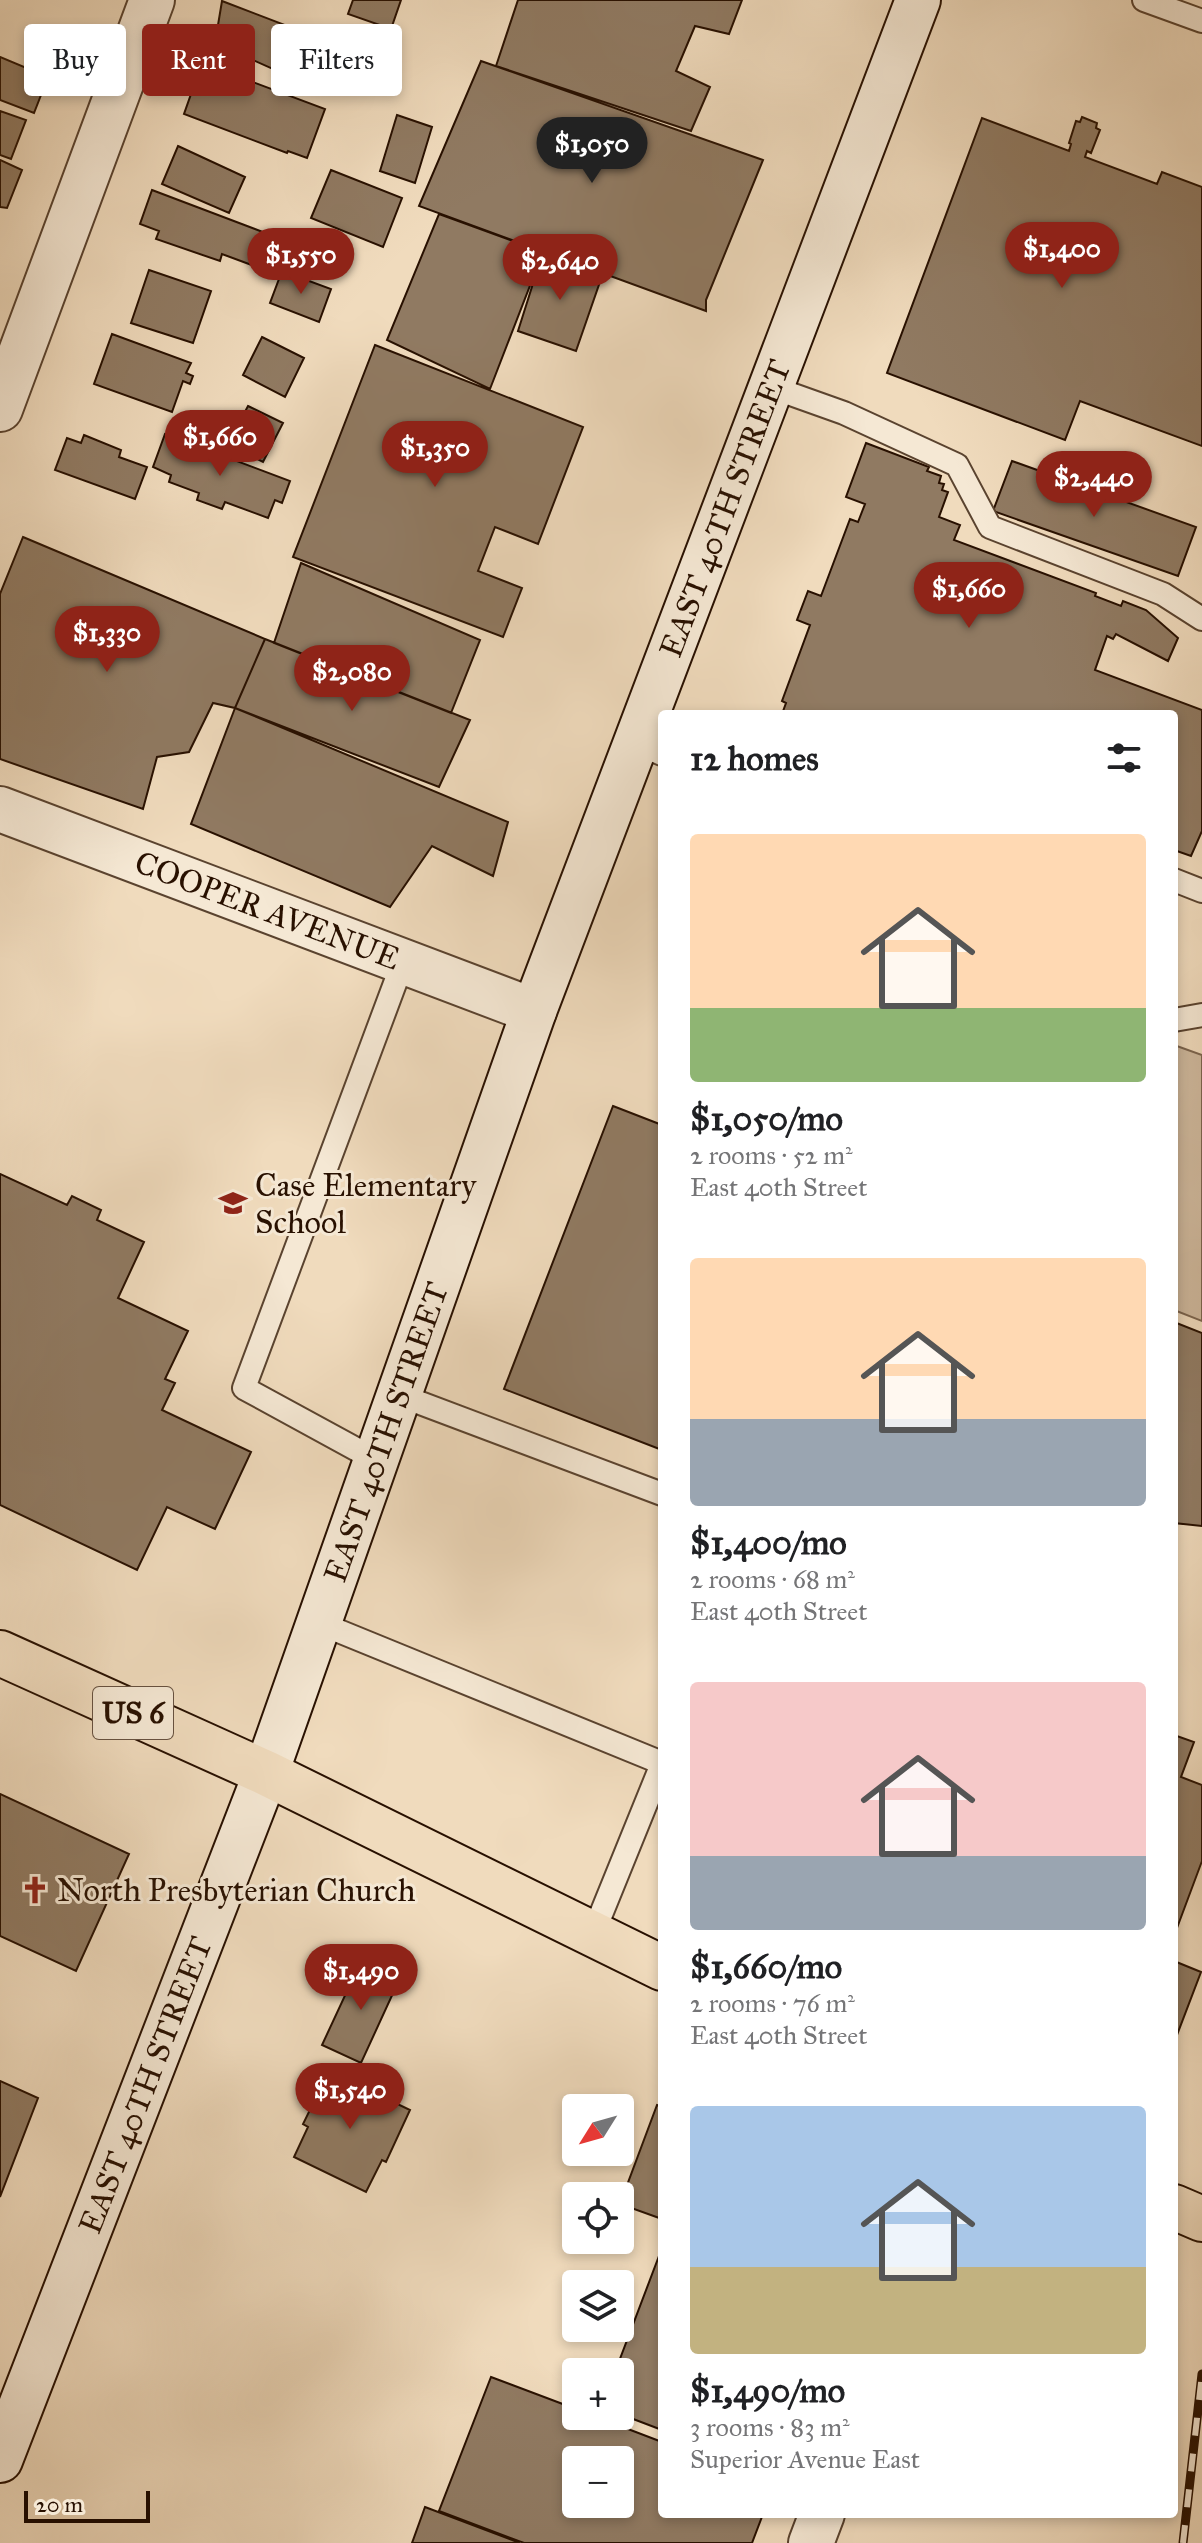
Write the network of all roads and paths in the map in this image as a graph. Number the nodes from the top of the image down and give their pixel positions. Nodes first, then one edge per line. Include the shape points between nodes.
1 (152, 0) edge
2 (918, 0) edge
3 (1144, 0) edge
4 (1202, 21) edge
5 (771, 387) junction
6 (0, 409) edge
7 (1202, 619) edge
8 (662, 710) edge
9 (658, 722) edge
10 (649, 749) edge
11 (0, 809) edge
12 (1178, 882) edge
13 (1202, 891) edge
14 (403, 962) junction
15 (534, 1011) junction
16 (1202, 1015) edge
17 (1178, 1019) edge
18 (399, 1395) junction
19 (376, 1460) junction
20 (658, 1492) edge
21 (319, 1623) junction
22 (0, 1653) edge
23 (658, 1762) edge
24 (266, 1773) junction
25 (658, 1774) edge
26 (593, 1934) junction
27 (658, 1966) edge
28 (1178, 2209) edge
29 (1202, 2219) edge
30 (0, 2460) edge
31 (820, 2518) edge
32 (811, 2543) edge

1 - 6 street
2 - 5 street, EAST 40TH STREET
3 - 4 lane
5 - 7 lane via 844,413 957,465 990,527 1163,594
5 - 8 street, EAST 40TH STREET
9 - 10 street, EAST 40TH STREET
10 - 15 street, EAST 40TH STREET
11 - 14 street, COOPER AVENUE
12 - 13 lane
14 - 15 street, COOPER AVENUE
14 - 19 lane via 244,1388
15 - 18 street, EAST 40TH STREET
16 - 17 lane
18 - 19 street, EAST 40TH STREET
18 - 20 lane
19 - 21 street, EAST 40TH STREET
21 - 23 lane
21 - 24 street, EAST 40TH STREET
22 - 24 main road, US 6
24 - 26 main road, US 6
24 - 30 street, EAST 40TH STREET
25 - 26 lane
26 - 27 main road, US 6
28 - 29 main road
31 - 32 street

